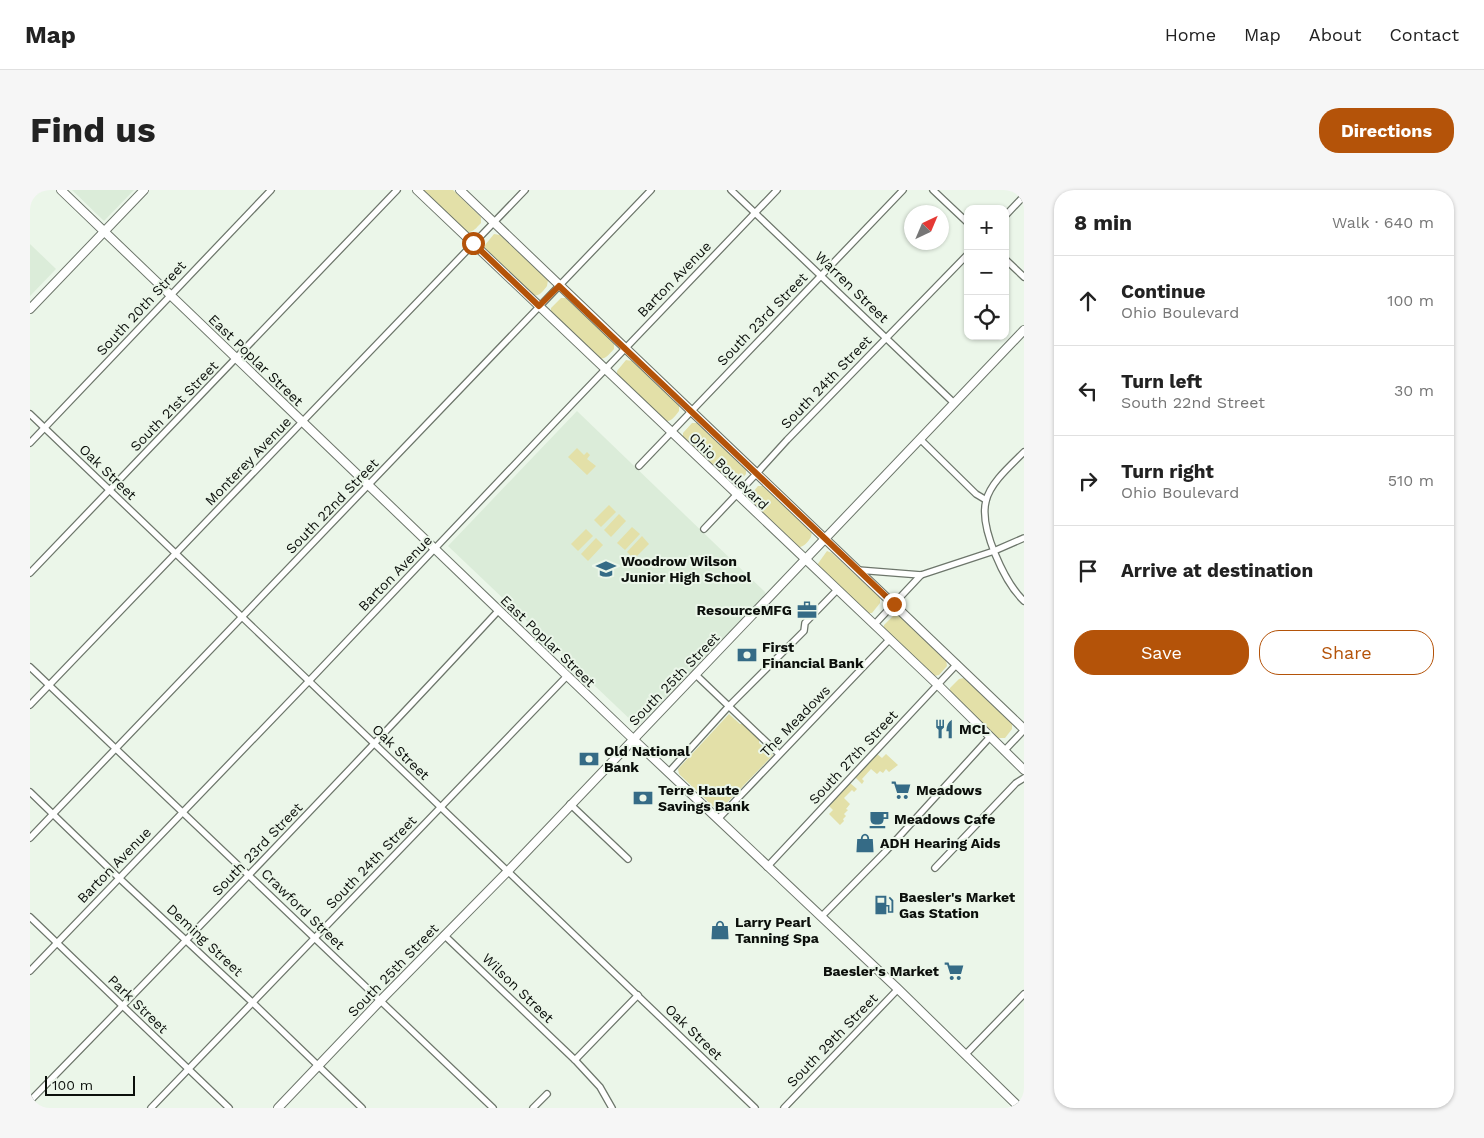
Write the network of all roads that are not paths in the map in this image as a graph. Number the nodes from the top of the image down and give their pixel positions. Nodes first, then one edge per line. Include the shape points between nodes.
1 (61, 190) edge
2 (144, 190) edge
3 (271, 190) edge
4 (397, 190) edge
5 (417, 190) edge
6 (460, 190) edge
7 (525, 190) edge
8 (652, 190) edge
9 (731, 190) edge
10 (777, 190) edge
11 (903, 190) edge
12 (932, 190) edge
13 (1024, 196) edge
14 (756, 212) junction
15 (1009, 212) edge
16 (964, 219) edge
17 (493, 222) junction
18 (104, 232) junction
19 (473, 243) junction
20 (964, 258) edge
21 (1009, 263) edge
22 (822, 276) junction
23 (1024, 277) edge
24 (559, 286) junction
25 (170, 295) junction
26 (539, 306) junction
27 (30, 309) edge
28 (1024, 330) edge
29 (887, 338) junction
30 (625, 348) junction
31 (236, 358) junction
32 (605, 369) junction
33 (954, 403) junction
34 (691, 410) junction
35 (30, 414) edge
36 (302, 422) junction
37 (45, 428) junction
38 (671, 432) junction
39 (920, 439) junction
40 (30, 443) edge
41 (1024, 452) edge
42 (639, 466) dead end
43 (757, 473) junction
44 (368, 486) junction
45 (110, 490) junction
46 (737, 495) junction
47 (986, 500) junction
48 (704, 529) dead end
49 (825, 538) junction
50 (1024, 538) edge
51 (434, 549) junction
52 (994, 551) junction
53 (176, 553) junction
54 (805, 559) junction
55 (858, 570) junction
56 (30, 573) edge
57 (921, 575) junction
58 (837, 590) junction
59 (1024, 601) edge
60 (894, 604) junction
61 (499, 610) junction
62 (243, 618) junction
63 (874, 626) junction
64 (889, 640) junction
65 (957, 664) junction
66 (30, 667) edge
67 (695, 674) junction
68 (568, 676) junction
69 (309, 681) junction
70 (49, 685) junction
71 (938, 685) junction
72 (30, 705) edge
73 (729, 706) junction
74 (1024, 730) edge
75 (990, 736) junction
76 (634, 739) junction
77 (375, 744) junction
78 (116, 749) junction
79 (1004, 751) junction
80 (780, 754) junction
81 (1024, 770) edge
82 (669, 772) junction
83 (1024, 778) edge
84 (30, 792) edge
85 (570, 804) junction
86 (441, 808) junction
87 (182, 812) junction
88 (53, 813) junction
89 (718, 819) junction
90 (30, 838) edge
91 (628, 859) dead end
92 (767, 866) junction
93 (935, 868) dead end
94 (508, 871) junction
95 (250, 875) junction
96 (119, 878) junction
97 (30, 917) edge
98 (821, 917) junction
99 (444, 934) junction
100 (315, 938) junction
101 (186, 940) junction
102 (57, 943) junction
103 (30, 971) edge
104 (898, 989) junction
105 (1024, 994) edge
106 (638, 995) junction
107 (380, 1001) junction
108 (252, 1002) junction
109 (123, 1006) junction
110 (965, 1055) junction
111 (575, 1060) junction
112 (318, 1066) junction
113 (188, 1069) junction
114 (547, 1094) dead end
115 (30, 1100) edge
116 (151, 1108) edge
117 (229, 1108) edge
118 (278, 1108) edge
119 (362, 1108) edge
120 (493, 1108) edge
121 (533, 1108) edge
122 (612, 1108) edge
123 (755, 1108) edge
124 (784, 1108) edge
125 (1020, 1108) edge

1 - 18 main road, East Poplar Street
2 - 18 main road
3 - 25 street, South 20th Street
4 - 31 street, South 21st Street
5 - 19 main road, Ohio Boulevard
6 - 17 main road, Ohio Boulevard
7 - 17 street, Monterey Avenue
8 - 24 street, South 22nd Street
9 - 14 street, Warren Street
10 - 14 street, Barton Avenue
11 - 22 street, South 23rd Street
12 - 16 street
13 - 15 street
14 - 22 street, Warren Street
14 - 30 street, Barton Avenue
17 - 19 street, Monterey Avenue
17 - 24 main road, Ohio Boulevard
18 - 25 main road, East Poplar Street
18 - 27 main road
19 - 26 main road, Ohio Boulevard
19 - 36 street, Monterey Avenue
20 - 29 street, South 24th Street
21 - 23 street
22 - 29 street, Warren Street
22 - 34 street, South 23rd Street
24 - 26 street, South 22nd Street
24 - 30 main road, Ohio Boulevard
25 - 31 main road, East Poplar Street
25 - 37 street, South 20th Street
26 - 32 main road, Ohio Boulevard
26 - 44 street, South 22nd Street
28 - 33 main road, South 25th Street
29 - 33 street, Warren Street
29 - 43 street, South 24th Street
30 - 32 street, Barton Avenue
30 - 34 main road, Ohio Boulevard
31 - 36 main road, East Poplar Street
31 - 45 street, South 21st Street
32 - 38 main road, Ohio Boulevard
32 - 51 street, Barton Avenue
33 - 39 main road, South 25th Street
34 - 38 street, South 23rd Street
34 - 43 main road, Ohio Boulevard
35 - 37 street, Oak Street
36 - 44 main road, East Poplar Street
36 - 53 street, Monterey Avenue
37 - 40 street, South 20th Street
37 - 45 street, Oak Street
38 - 42 street, South 23rd Street
38 - 46 main road, Ohio Boulevard
39 - 47 street
39 - 49 main road, South 25th Street
41 - 47 street via 995,484
43 - 46 street, South 24th Street
43 - 49 main road, Ohio Boulevard
44 - 51 main road, East Poplar Street
44 - 62 street, South 22nd Street
45 - 53 street, Oak Street
45 - 56 street, South 21st Street
46 - 48 street, South 24th Street
46 - 54 main road, Ohio Boulevard
47 - 52 street via 985,514
49 - 54 main road, South 25th Street
49 - 55 main road, Ohio Boulevard
50 - 52 street
51 - 61 main road, East Poplar Street
51 - 69 street, Barton Avenue
52 - 57 street
52 - 59 street via 1010,584
53 - 62 street, Oak Street
53 - 70 street, Monterey Avenue
54 - 58 main road, Ohio Boulevard
54 - 67 main road, South 25th Street
55 - 57 street
55 - 60 main road, Ohio Boulevard
57 - 60 street
58 - 63 main road, Ohio Boulevard
58 - 73 street via 805,623 804,630
60 - 63 street
60 - 65 main road, Ohio Boulevard
61 - 68 main road, East Poplar Street
61 - 77 street, South 23rd Street
62 - 69 street, Oak Street
62 - 78 street, South 22nd Street
63 - 64 main road, Ohio Boulevard
64 - 71 main road, Ohio Boulevard
64 - 80 street, The Meadows
65 - 71 street, South 27th Street
65 - 74 main road, Ohio Boulevard
66 - 70 street, Crawford Street
67 - 73 street
67 - 76 main road, South 25th Street
68 - 76 main road, East Poplar Street
68 - 86 street, South 24th Street
69 - 77 street, Oak Street
69 - 87 street, Barton Avenue
70 - 72 street, Monterey Avenue
70 - 78 street, Crawford Street
71 - 75 main road, Ohio Boulevard
71 - 92 street, South 27th Street
73 - 80 street
73 - 82 street
74 - 79 street
75 - 79 main road, Ohio Boulevard
75 - 98 street
76 - 82 main road, East Poplar Street
76 - 85 main road, South 25th Street
77 - 86 street, Oak Street
77 - 95 street, South 23rd Street
78 - 87 street, Crawford Street
78 - 88 street, South 22nd Street
79 - 81 main road, Ohio Boulevard
80 - 89 street, The Meadows
82 - 89 main road, East Poplar Street
83 - 93 street
84 - 88 street, Deming Street
85 - 91 street
85 - 94 main road, South 25th Street
86 - 94 street, Oak Street
86 - 100 street, South 24th Street
87 - 95 street, Crawford Street
87 - 96 street, Barton Avenue
88 - 90 street, South 22nd Street
88 - 96 street, Deming Street
89 - 92 main road, East Poplar Street
92 - 98 main road, East Poplar Street
94 - 99 main road, South 25th Street
94 - 106 street, Oak Street
95 - 100 street, Crawford Street
95 - 101 street, South 23rd Street
96 - 101 street, Deming Street
96 - 102 street, Barton Avenue
97 - 102 street, Park Street
98 - 104 main road, East Poplar Street
99 - 107 main road, South 25th Street
99 - 111 street, Wilson Street
100 - 107 street, Crawford Street
100 - 108 street, South 24th Street
101 - 108 street, Deming Street
101 - 109 street, South 23rd Street
102 - 103 street, Barton Avenue
102 - 109 street, Park Street
104 - 110 main road, East Poplar Street
104 - 124 street, South 29th Street
105 - 110 street
106 - 111 street
106 - 123 street, Oak Street
107 - 112 main road, South 25th Street
107 - 120 street, Crawford Street
108 - 112 street, Deming Street
108 - 113 street, South 24th Street
109 - 113 street, Park Street
109 - 115 street, South 23rd Street
110 - 125 main road, East Poplar Street
111 - 122 street, Wilson Street via 600,1087
112 - 118 main road, South 25th Street
112 - 119 street, Deming Street
113 - 116 street, South 24th Street
113 - 117 street, Park Street
114 - 121 street

